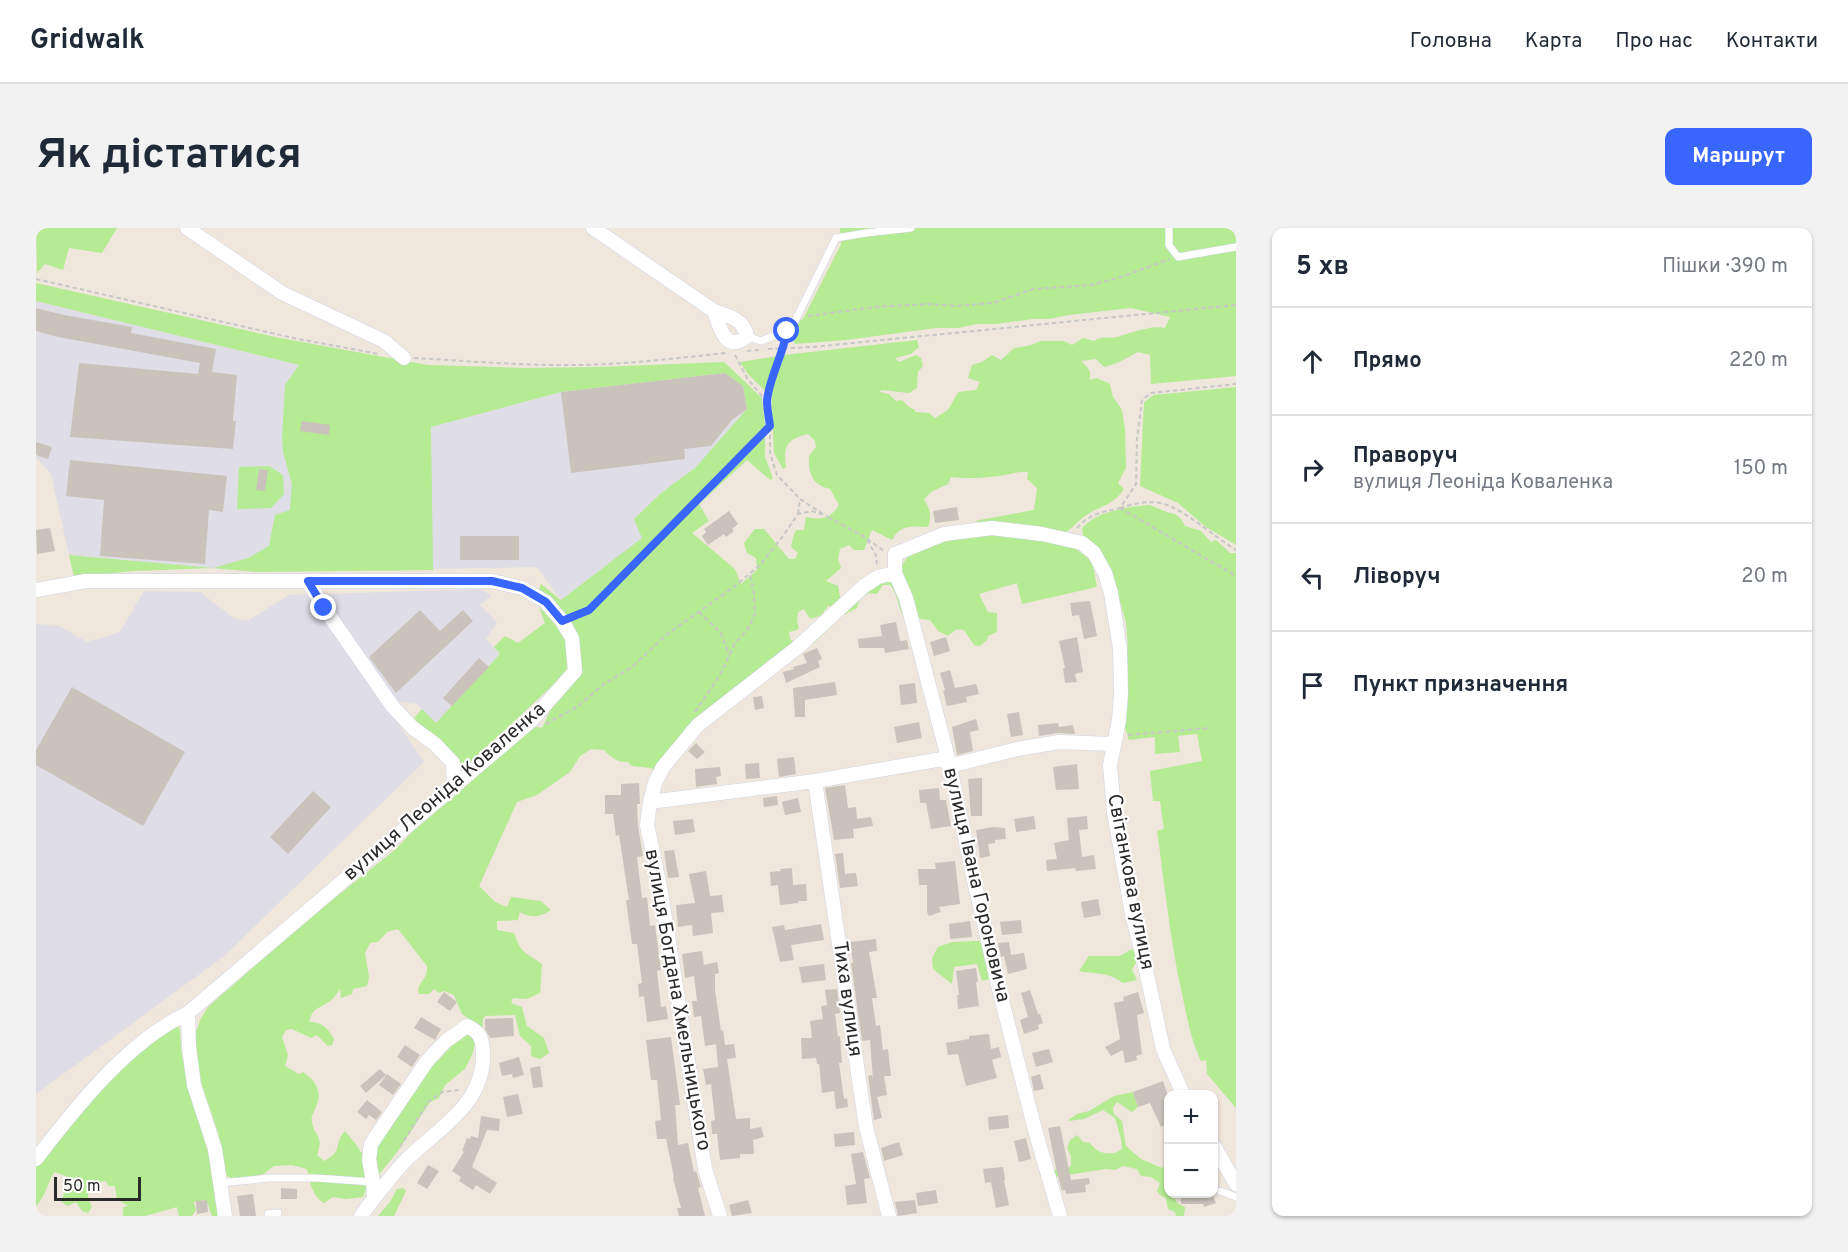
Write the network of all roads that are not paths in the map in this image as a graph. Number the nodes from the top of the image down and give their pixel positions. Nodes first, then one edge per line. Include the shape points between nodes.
1 (187, 228) edge
2 (593, 228) edge
3 (911, 228) edge
4 (1169, 228) edge
5 (1236, 247) edge
6 (714, 311) junction
7 (747, 336) junction
8 (404, 358) dead end
9 (896, 554) joint
10 (895, 573) junction
11 (308, 581) junction
12 (36, 590) edge
13 (1113, 744) junction
14 (948, 762) junction
15 (814, 781) junction
16 (454, 787) junction
17 (650, 802) junction
18 (188, 1013) junction
19 (1181, 1090) edge
20 (1218, 1153) edge
21 (36, 1159) edge
22 (373, 1182) junction
23 (220, 1183) junction
24 (1236, 1184) edge
25 (1221, 1191) dead end
26 (1236, 1197) edge
27 (374, 1198) junction
28 (278, 1213) dead end
29 (225, 1216) edge
30 (268, 1216) edge
31 (361, 1216) edge
32 (720, 1216) edge
33 (889, 1216) edge
34 (1060, 1216) edge

1 - 8 street via 282,293 384,341
2 - 6 street
3 - 7 lane via 836,238 787,331 761,341
4 - 5 lane via 1169,245 1178,257
6 - 7 street via 739,322
6 - 7 street via 727,340 741,341
9 - 10 street, вулиця Івана Гороновича
9 - 13 street, Світанкова вулиця via 945,534 993,528 1066,538 1082,543 1094,553 1111,593 1120,649 1121,694
10 - 14 street, вулиця Івана Гороновича via 906,598
10 - 17 street, вулиця Богдана Хмельницького via 878,577 848,600 798,647 698,725 663,767
11 - 12 street, вулиця Леоніда Коваленка via 86,581
11 - 16 street via 393,708 453,763
11 - 16 street, вулиця Леоніда Коваленка via 492,581 522,588 546,602 562,621 572,638 575,671 532,720
13 - 14 street via 1059,742
13 - 19 street, Світанкова вулиця via 1110,765 1114,812 1124,873 1163,1049
14 - 15 street
14 - 34 street, вулиця Івана Гороновича via 999,989
15 - 17 street
15 - 33 street, Тиха вулиця via 866,1127
16 - 18 street, вулиця Леоніда Коваленка
17 - 32 street, вулиця Богдана Хмельницького via 647,825 703,1157
18 - 21 street, вулиця Леоніда Коваленка via 157,1030 124,1059 69,1116
18 - 23 street via 194,1085 215,1149
20 - 24 street
22 - 23 lane via 270,1178
22 - 27 street
22 - 27 street via 371,1144 427,1061 467,1026 476,1030 483,1043 483,1065 476,1090 453,1119 406,1160
23 - 29 street
25 - 26 lane
27 - 31 street
28 - 30 lane

